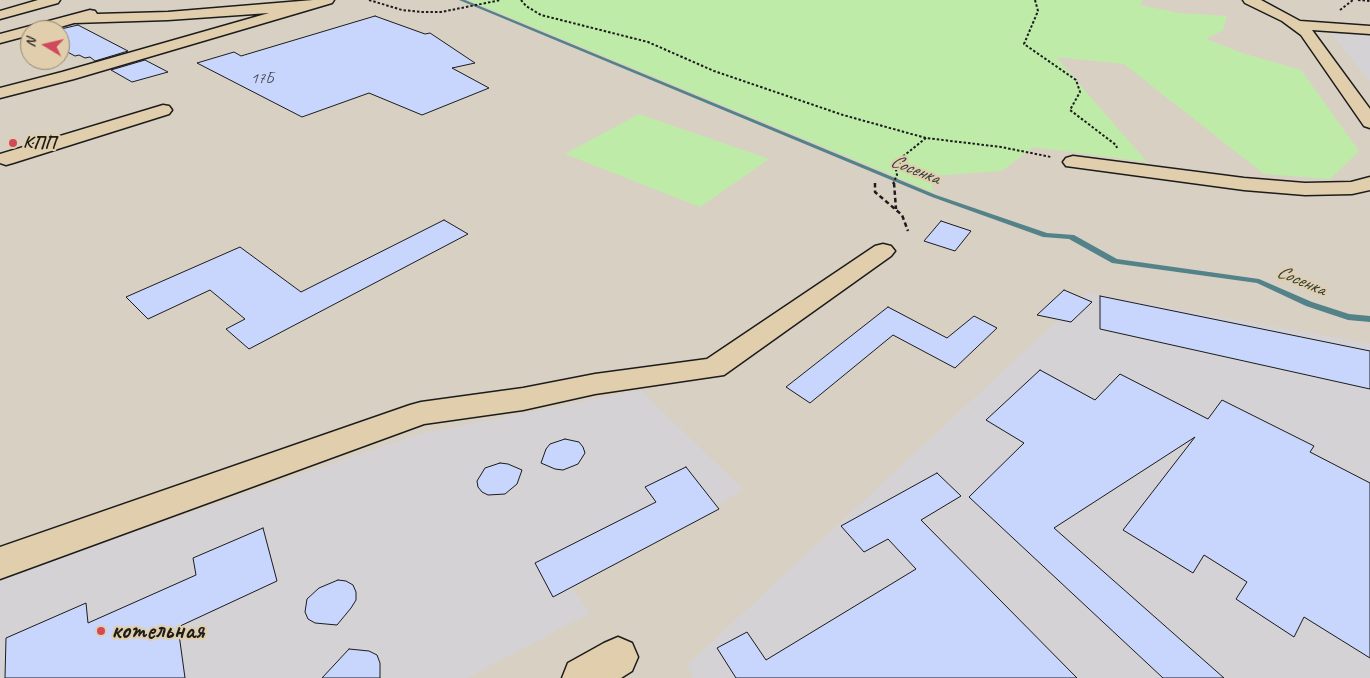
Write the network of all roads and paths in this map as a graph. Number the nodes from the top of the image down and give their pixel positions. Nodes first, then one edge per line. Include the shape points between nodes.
1 (327, 0) edge
2 (369, 0) edge
3 (501, 0) edge
4 (521, 0) edge
5 (1035, 0) edge
6 (1250, 0) edge
7 (1358, 0) edge
8 (43, 1) edge
9 (1370, 1) edge
10 (126, 3) dead end
11 (307, 6) junction
12 (0, 15) edge
13 (74, 20) junction
14 (70, 21) edge
15 (1297, 25) junction
16 (1370, 30) edge
17 (20, 34) edge
18 (0, 39) edge
19 (0, 93) edge
20 (163, 110) dead end
21 (1370, 122) edge
22 (926, 138) junction
23 (6, 159) dead end
24 (901, 159) junction
25 (896, 162) dead end
26 (1073, 162) joint
27 (1126, 169) junction
28 (875, 183) dead end
29 (1370, 183) edge
30 (897, 210) junction
31 (908, 231) dead end
32 (883, 251) dead end
33 (0, 563) edge
34 (618, 657) dead end
35 (583, 678) edge

1 - 11 street
2 - 3 path via 402,10 441,12
4 - 22 path via 541,15 648,42 681,58 799,102
5 - 27 path via 1038,10 1024,44 1076,80 1080,92 1070,110 1116,145
6 - 15 street
7 - 9 path
8 - 12 street
10 - 13 street
11 - 13 street
11 - 19 street
13 - 14 street
15 - 16 street
15 - 21 street via 1306,32
17 - 18 street
20 - 23 street
22 - 24 path
22 - 26 path via 1001,147
24 - 25 path
24 - 30 path via 893,185
26 - 27 street
27 - 29 street via 1305,189 1352,188
28 - 30 path via 874,192
30 - 31 path
32 - 33 street via 714,368 421,413
34 - 35 street

